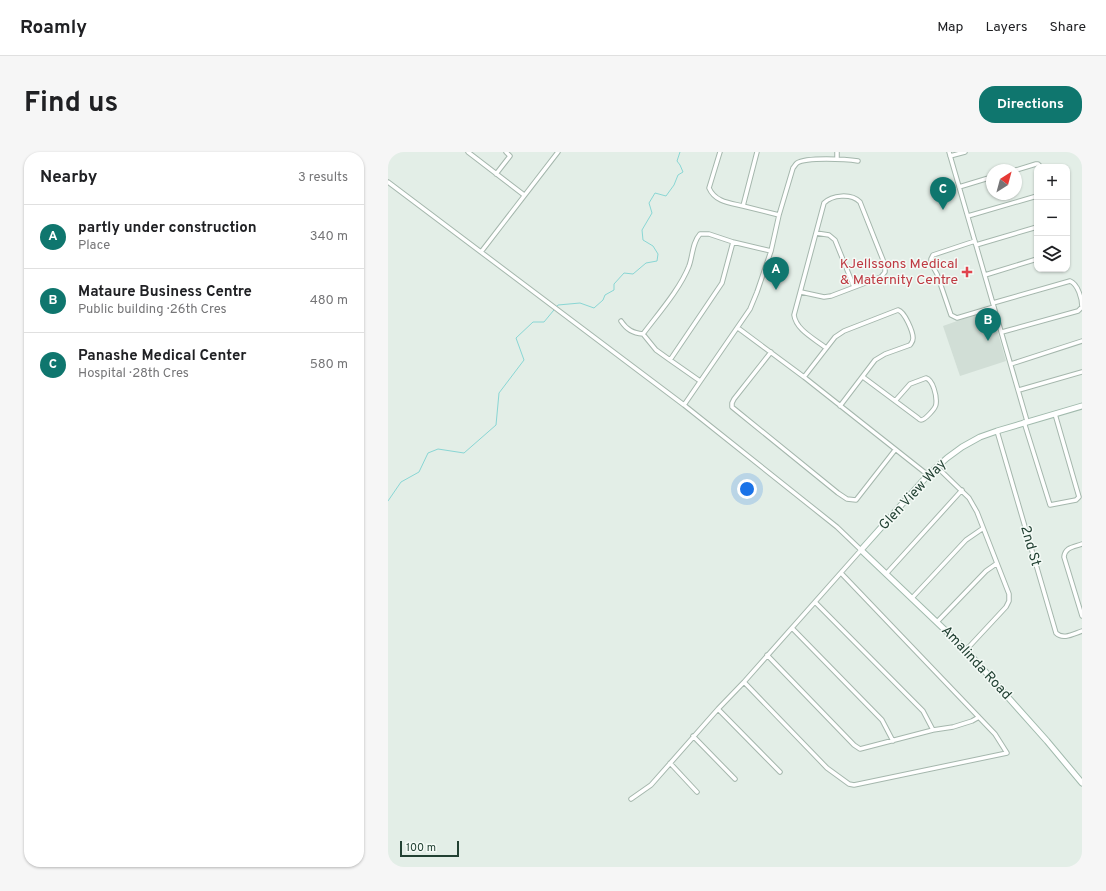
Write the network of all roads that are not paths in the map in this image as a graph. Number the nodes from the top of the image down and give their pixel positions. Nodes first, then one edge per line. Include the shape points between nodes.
1 (468, 152) edge
2 (506, 152) edge
3 (558, 152) edge
4 (720, 152) edge
5 (757, 152) edge
6 (837, 152) edge
7 (965, 152) edge
8 (950, 154) edge
9 (837, 158) junction
10 (858, 161) dead end
11 (1034, 165) edge
12 (1022, 168) edge
13 (496, 174) junction
14 (986, 179) edge
15 (388, 182) edge
16 (958, 187) junction
17 (524, 195) junction
18 (1034, 197) edge
19 (743, 206) junction
20 (778, 215) junction
21 (968, 216) junction
22 (1034, 228) edge
23 (816, 233) junction
24 (975, 241) junction
25 (733, 242) junction
26 (976, 245) junction
27 (771, 251) junction
28 (481, 252) junction
29 (1034, 260) edge
30 (985, 275) junction
31 (854, 287) junction
32 (801, 292) junction
33 (994, 305) junction
34 (621, 321) dead end
35 (738, 328) junction
36 (1002, 332) junction
37 (643, 334) junction
38 (1082, 341) edge
39 (826, 348) junction
40 (771, 352) junction
41 (670, 360) junction
42 (1011, 364) junction
43 (1082, 372) edge
44 (863, 377) junction
45 (804, 378) junction
46 (700, 381) junction
47 (1019, 390) junction
48 (895, 401) junction
49 (684, 405) junction
50 (840, 406) junction
51 (1082, 406) edge
52 (1055, 414) junction
53 (1026, 422) junction
54 (996, 431) junction
55 (895, 450) junction
56 (937, 467) junction
57 (928, 475) junction
58 (962, 490) junction
59 (982, 529) junction
60 (1082, 544) edge
61 (861, 550) junction
62 (996, 564) junction
63 (841, 573) junction
64 (886, 574) junction
65 (912, 598) junction
66 (815, 602) junction
67 (1082, 616) edge
68 (937, 622) junction
69 (792, 628) junction
70 (1082, 631) edge
71 (966, 650) junction
72 (767, 655) junction
73 (744, 682) junction
74 (718, 709) junction
75 (979, 717) junction
76 (933, 730) junction
77 (694, 736) junction
78 (893, 741) junction
79 (670, 763) junction
80 (780, 772) dead end
81 (735, 780) dead end
82 (1082, 783) edge
83 (697, 792) dead end
84 (631, 799) dead end

1 - 13 street
2 - 13 street via 510,156
3 - 17 street
4 - 19 street via 709,188 717,199
5 - 19 street
6 - 9 street
7 - 8 street
8 - 16 street
9 - 10 street
9 - 20 street via 797,163 793,168
11 - 12 street
13 - 17 street
14 - 16 street
15 - 28 street
16 - 21 street
17 - 28 street
18 - 21 street
19 - 20 street
20 - 27 street
21 - 24 street
22 - 26 street
23 - 31 street via 829,235 835,240
23 - 31 street via 822,207 827,200 849,197 860,202 886,270 880,276
23 - 32 street
24 - 26 street
24 - 33 street via 933,255 931,264 954,317
25 - 27 street
25 - 37 street via 709,234 700,234 695,239 684,279
25 - 41 street via 722,283
26 - 30 street
27 - 35 street via 753,304
28 - 49 street
29 - 30 street
30 - 33 street
31 - 32 street via 831,296
32 - 39 street via 794,315 795,320 798,326
33 - 36 street
33 - 36 street via 1070,281 1076,285 1082,307 1078,310
34 - 37 street via 633,333
35 - 40 street
35 - 46 street
36 - 42 street
37 - 41 street via 656,350
38 - 42 street
39 - 44 street via 844,331 898,310 902,311 913,338 912,342 879,356
39 - 45 street
40 - 45 street
40 - 55 street via 734,399 732,407 838,493 851,501 856,500
41 - 46 street
42 - 47 street
43 - 47 street
44 - 48 street
44 - 50 street
45 - 50 street
46 - 49 street
47 - 53 street
48 - 48 street via 921,420 936,404 930,380 926,378 910,384
49 - 61 street via 837,527
50 - 55 street
51 - 52 street, Glen View Way
52 - 53 street, Glen View Way
52 - 53 street via 1079,497 1076,500 1050,505
53 - 54 street, Glen View Way
54 - 56 street, Glen View Way via 962,447
54 - 70 street, 2nd St via 1056,633 1064,637
55 - 57 street
56 - 57 street, Glen View Way
56 - 58 street
57 - 61 street, Glen View Way
58 - 59 street via 977,512
58 - 64 street
59 - 62 street
59 - 65 street via 966,540
60 - 67 street via 1068,549 1064,557
61 - 63 street
61 - 64 street, Amalinda Road
62 - 68 street via 986,570
62 - 71 street via 1009,594 1009,601
63 - 66 street
63 - 75 street
64 - 65 street, Amalinda Road
65 - 68 street, Amalinda Road
66 - 69 street
66 - 76 street via 923,711
68 - 71 street, Amalinda Road
69 - 72 street
69 - 78 street via 882,720
71 - 82 street, Amalinda Road
72 - 73 street
72 - 78 street via 854,745 860,749
73 - 74 street
73 - 75 street via 827,768 854,785 1007,753 996,734
74 - 77 street
74 - 80 street
75 - 76 street via 964,724
76 - 78 street
77 - 79 street
77 - 81 street
79 - 83 street
79 - 84 street via 651,785

